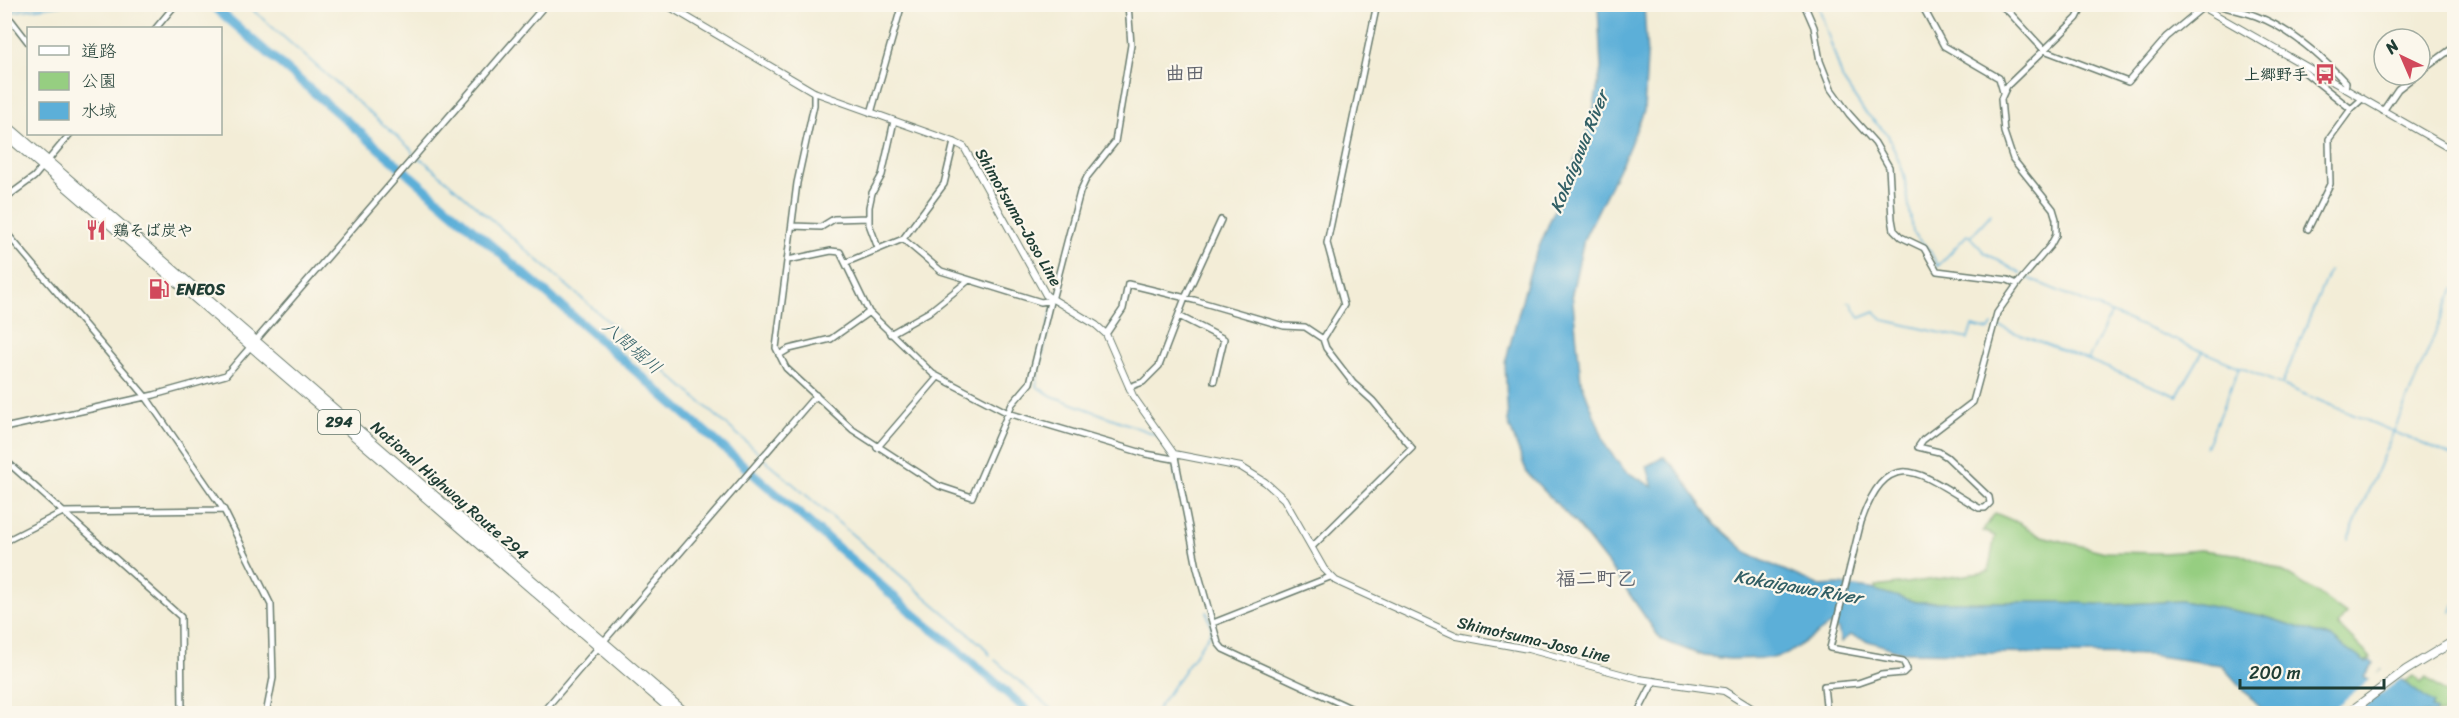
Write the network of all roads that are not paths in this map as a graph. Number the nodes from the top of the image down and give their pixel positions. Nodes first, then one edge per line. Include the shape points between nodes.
1 (176, 4) edge
2 (546, 4) edge
3 (666, 4) edge
4 (902, 4) edge
5 (1128, 4) edge
6 (1377, 4) edge
7 (1804, 4) edge
8 (1930, 4) edge
9 (1999, 4) edge
10 (2084, 4) edge
11 (2215, 4) edge
12 (2200, 6) edge
13 (4, 25) edge
14 (157, 27) edge
15 (27, 41) edge
16 (2454, 47) edge
17 (2044, 50) junction
18 (2299, 63) junction
19 (2432, 63) edge
20 (2401, 87) edge
21 (2345, 89) junction
22 (814, 92) junction
23 (2003, 92) junction
24 (2362, 99) junction
25 (2350, 109) junction
26 (2383, 111) junction
27 (871, 113) junction
28 (894, 121) junction
29 (4, 123) edge
30 (4, 133) edge
31 (69, 135) edge
32 (954, 142) junction
33 (2454, 149) edge
34 (45, 163) junction
35 (4, 199) edge
36 (869, 218) junction
37 (1221, 220) dead end
38 (792, 226) junction
39 (2308, 229) dead end
40 (4, 230) edge
41 (903, 239) junction
42 (878, 248) junction
43 (788, 260) junction
44 (847, 262) junction
45 (969, 280) junction
46 (2017, 284) junction
47 (1185, 298) junction
48 (1051, 301) junction
49 (869, 312) junction
50 (1179, 316) junction
51 (890, 334) junction
52 (1106, 334) junction
53 (1323, 339) junction
54 (254, 344) junction
55 (779, 355) junction
56 (938, 377) junction
57 (1214, 381) dead end
58 (1129, 387) junction
59 (816, 395) junction
60 (146, 397) junction
61 (1008, 413) junction
62 (4, 428) edge
63 (878, 448) junction
64 (1175, 457) junction
65 (4, 459) edge
66 (224, 510) junction
67 (63, 512) junction
68 (4, 542) edge
69 (1312, 547) junction
70 (1330, 577) junction
71 (1213, 623) junction
72 (2454, 642) edge
73 (601, 644) junction
74 (1654, 681) junction
75 (182, 714) edge
76 (266, 714) edge
77 (541, 714) edge
78 (676, 714) edge
79 (687, 714) edge
80 (1363, 714) edge
81 (1637, 714) edge
82 (1761, 714) edge
83 (1827, 714) edge
84 (2348, 714) edge

1 - 14 street
2 - 54 street
3 - 22 main road, Shimotsuma-Joso Line
4 - 27 street
5 - 48 street via 1131,45 1115,142 1080,192
6 - 53 street via 1327,243 1344,305
7 - 46 street via 1831,89 1875,143 1889,167 1894,230 1924,248 1937,271
8 - 23 street via 1924,9 1944,46 1999,78
9 - 17 street
10 - 17 street via 2077,18
11 - 21 street via 2256,16 2294,36 2333,69 2346,84
12 - 17 street via 2128,82
12 - 18 main road
13 - 15 street via 11,20
16 - 19 street
17 - 23 street
18 - 21 main road
18 - 25 street via 2302,70
20 - 26 street
21 - 24 main road
22 - 27 main road, Shimotsuma-Joso Line
22 - 38 street
23 - 46 street via 2004,132 2013,159 2053,209 2056,219 2056,235 2050,246
24 - 25 street
24 - 26 main road
25 - 39 street via 2329,139 2330,184
26 - 33 main road
27 - 28 main road, Shimotsuma-Joso Line
28 - 32 main road, Shimotsuma-Joso Line
28 - 36 street via 882,175 872,192
29 - 34 highway, National Highway Route 294 / 294
30 - 34 highway, National Highway Route 294 / 294
31 - 34 street
32 - 41 street via 944,184
32 - 48 main road, Shimotsuma-Joso Line via 964,147
34 - 35 street via 20,189
34 - 54 highway, National Highway Route 294 / 294
36 - 38 street via 834,219 821,227
36 - 42 street
37 - 47 street
38 - 43 street
40 - 60 street
41 - 42 street
41 - 45 street via 941,271
42 - 44 street
43 - 44 street via 831,251 840,252
43 - 55 street via 776,348
44 - 49 street
45 - 48 street via 1041,302
45 - 51 street via 929,312
46 - 83 street via 1997,314 1973,402 1918,447 1947,457 1989,497 1989,506 1979,508 1910,471 1893,473 1878,485 1867,505 1830,648 1903,662 1907,669 1858,683 1824,686
47 - 50 street
47 - 52 street via 1128,284 1123,309
47 - 53 street via 1284,326 1305,327
48 - 52 main road, Shimotsuma-Joso Line
48 - 61 street via 1030,383
49 - 51 street
49 - 55 street via 831,339
50 - 57 street via 1224,339
50 - 58 street via 1159,366 1143,382
51 - 56 street
52 - 58 main road
53 - 69 street via 1353,383 1379,407 1412,448
54 - 60 street via 226,375
54 - 73 highway, National Highway Route 294 / 294
55 - 59 street via 786,368
56 - 61 street
56 - 63 street
58 - 64 main road
59 - 63 street
59 - 73 street
60 - 62 street
60 - 66 street
61 - 63 street via 972,497 939,486
61 - 64 street via 1146,454
64 - 69 main road via 1228,463 1250,472 1284,499
64 - 71 street via 1197,568
65 - 67 street
66 - 67 street
66 - 76 street via 271,605 273,678
67 - 68 street
67 - 75 street via 181,617
69 - 70 main road
70 - 71 street
70 - 74 main road, Shimotsuma-Joso Line via 1456,636 1528,649
71 - 80 street via 1215,638 1223,649
72 - 84 highway via 2406,670
73 - 77 street
73 - 78 highway, National Highway Route 294 / 294
73 - 79 highway, National Highway Route 294 / 294
74 - 81 street
74 - 82 main road, Shimotsuma-Joso Line via 1724,692

